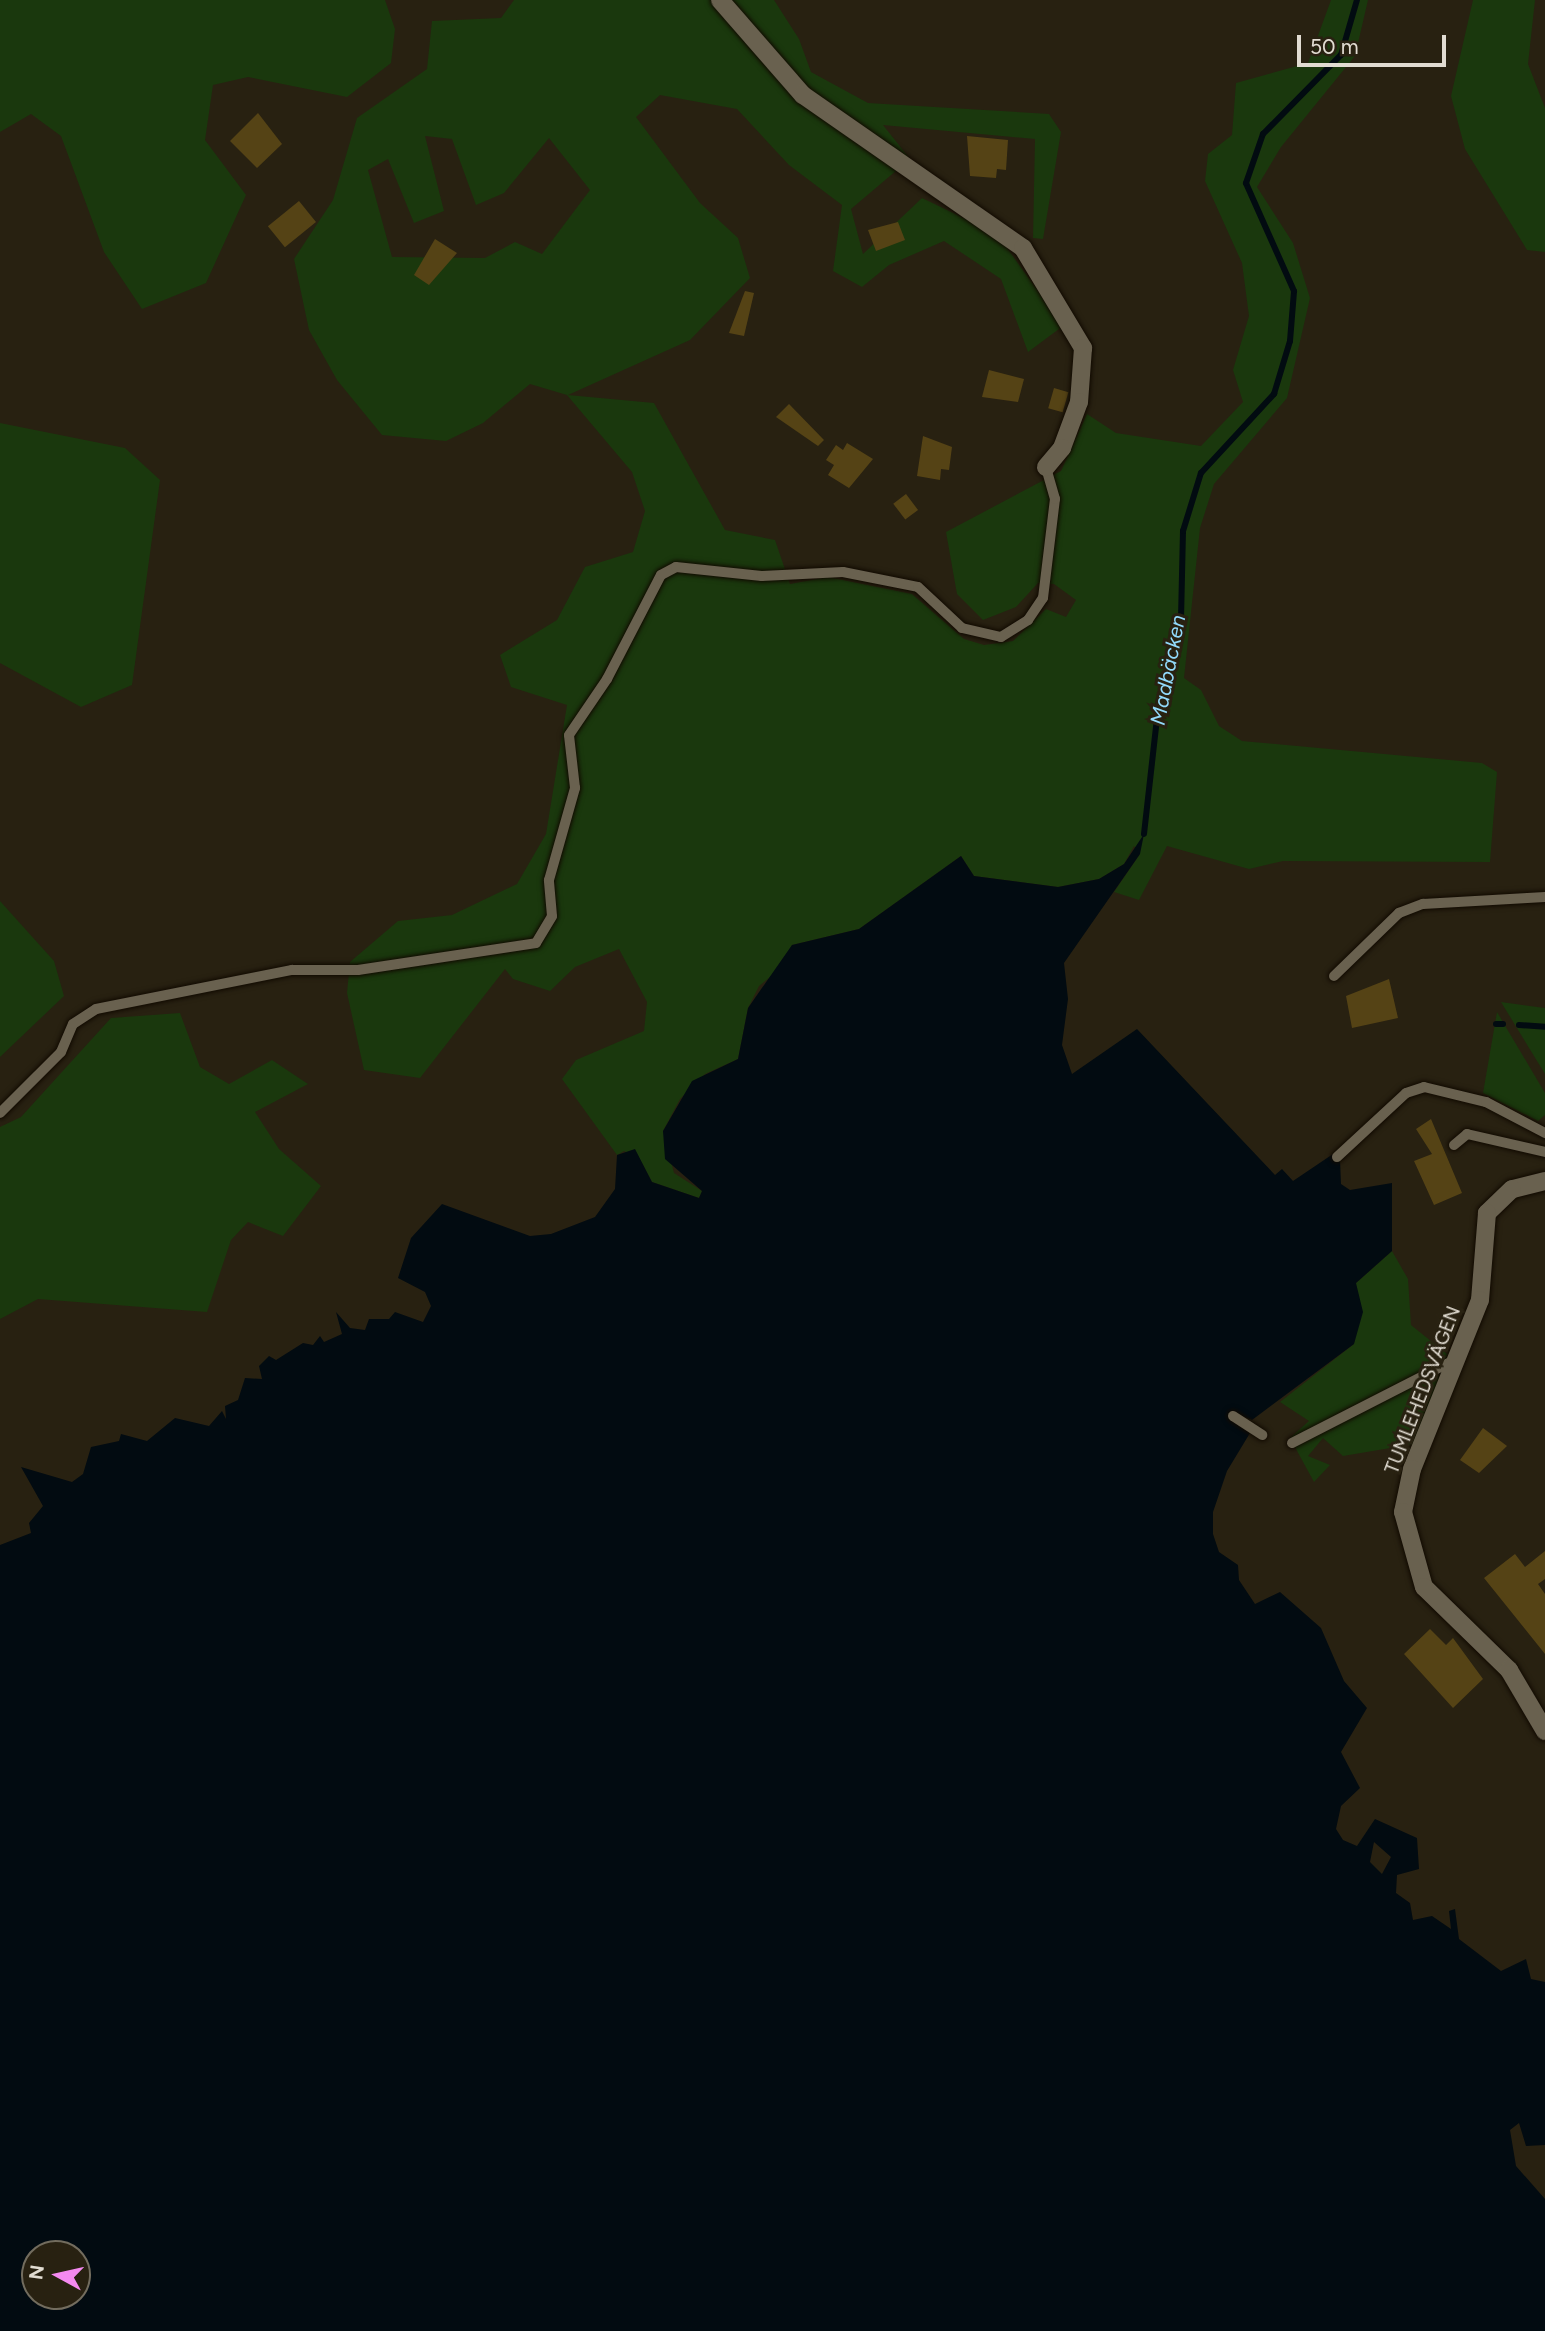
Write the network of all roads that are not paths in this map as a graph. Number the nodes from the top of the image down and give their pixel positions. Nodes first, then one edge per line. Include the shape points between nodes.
1 (720, 0) edge
2 (1046, 467) joint
3 (1545, 897) edge
4 (1334, 976) dead end
5 (0, 1113) edge
6 (1545, 1133) edge
7 (1454, 1145) dead end
8 (1545, 1152) edge
9 (1337, 1157) dead end
10 (1545, 1181) edge
11 (1454, 1360) junction
12 (1233, 1416) dead end
13 (1262, 1435) dead end
14 (1292, 1443) dead end
15 (1545, 1731) edge

1 - 2 street via 803,94 1023,248 1083,348 1079,402 1062,448
2 - 5 lane via 1055,499 1043,598 1028,620 1000,637 962,628 918,587 843,572 762,576 676,567 661,575 607,679 569,735 575,788 549,880 552,916 536,943 358,970 292,970 96,1009 73,1024 61,1052
3 - 4 lane via 1423,904 1399,913
6 - 9 lane via 1486,1102 1424,1087 1406,1093
7 - 8 lane via 1467,1134
10 - 11 street, TUMLEHEDSVÄGEN via 1512,1189 1487,1213 1484,1284
11 - 14 lane
11 - 15 street, TUMLEHEDSVÄGEN via 1412,1469 1403,1512 1405,1536 1424,1587 1509,1670
12 - 13 lane

